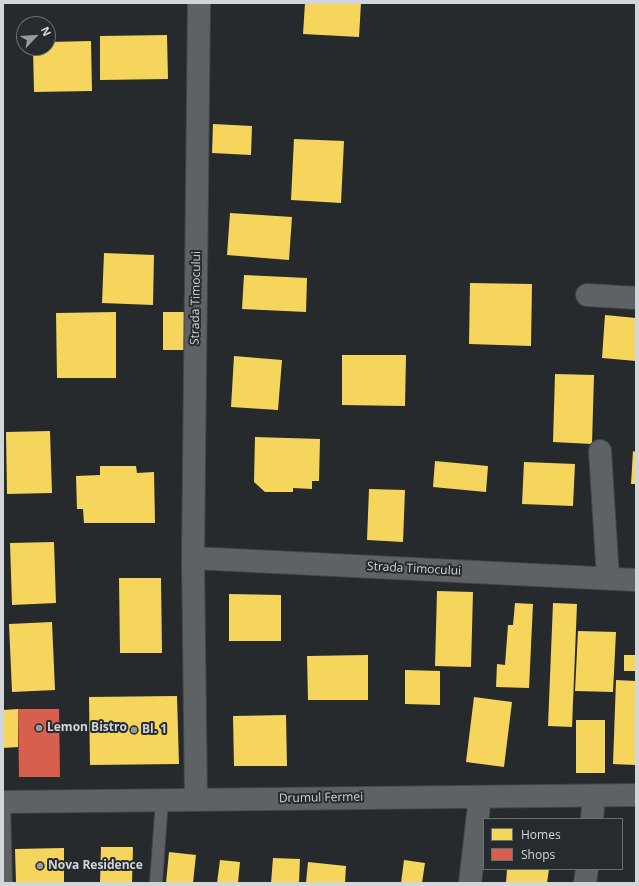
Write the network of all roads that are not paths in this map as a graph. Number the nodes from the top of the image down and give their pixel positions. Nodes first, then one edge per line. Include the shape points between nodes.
1 (199, 3) edge
2 (587, 295) dead end
3 (636, 298) edge
4 (600, 450) dead end
5 (193, 558) junction
6 (608, 578) junction
7 (636, 580) edge
8 (636, 795) edge
9 (594, 796) junction
10 (480, 797) junction
11 (162, 800) junction
12 (196, 800) junction
13 (4, 802) edge
14 (592, 818) edge
15 (587, 870) edge
16 (6, 883) edge
17 (156, 883) edge
18 (470, 883) edge
19 (585, 883) edge

1 - 5 street, Strada Timocului
2 - 3 street
4 - 6 street
5 - 6 street, Strada Timocului
5 - 12 street, Strada Timocului
6 - 7 street, Strada Timocului
8 - 9 street, Drumul Fermei
9 - 10 street, Drumul Fermei
9 - 14 street
10 - 12 street, Drumul Fermei
10 - 18 street
11 - 12 street, Drumul Fermei
11 - 13 street, Drumul Fermei
11 - 17 lane
13 - 16 lane, Drumul Fermei
15 - 19 street

